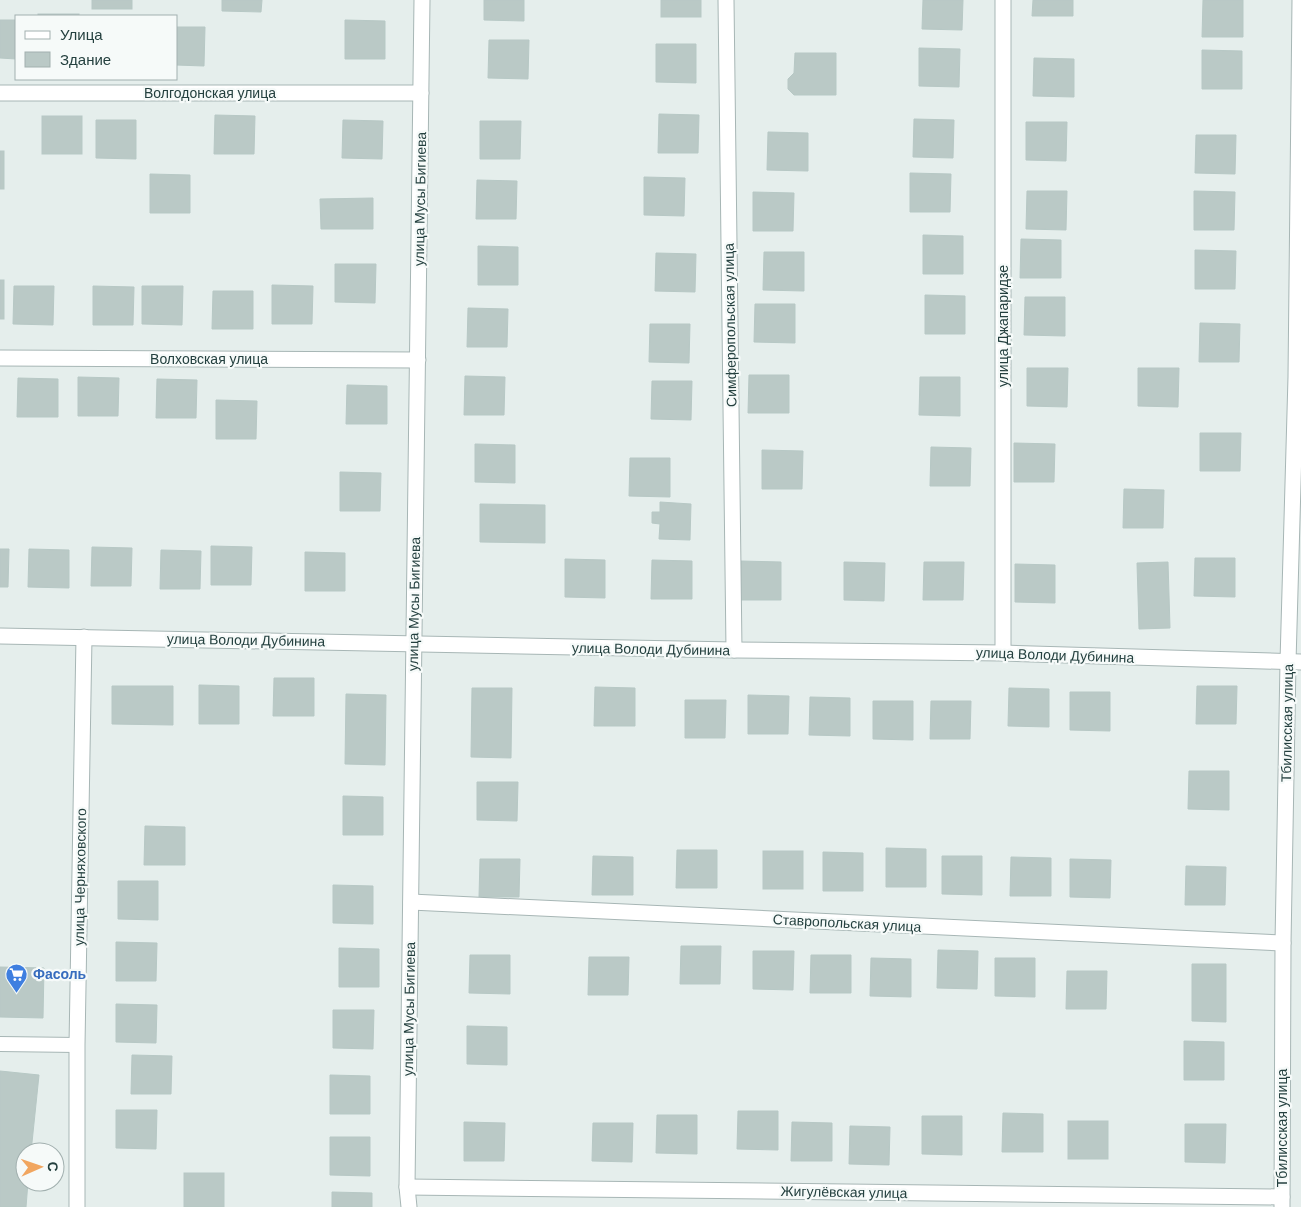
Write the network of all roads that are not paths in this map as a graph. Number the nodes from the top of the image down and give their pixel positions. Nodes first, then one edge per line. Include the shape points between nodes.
1 (422, 0) edge
2 (726, 0) edge
3 (1003, 0) edge
4 (1300, 0) edge
5 (0, 93) edge
6 (421, 93) junction
7 (1300, 106) edge
8 (0, 358) edge
9 (418, 360) junction
10 (1299, 377) edge
11 (0, 636) edge
12 (84, 637) junction
13 (414, 644) junction
14 (734, 650) junction
15 (1003, 653) junction
16 (1295, 662) edge
17 (411, 902) junction
18 (1283, 943) junction
19 (0, 1044) edge
20 (77, 1045) junction
21 (407, 1186) junction
22 (1282, 1202) edge
23 (77, 1207) edge
24 (409, 1207) edge

1 - 6 street, улица Мусы Бигиева
2 - 14 street, Симферопольская улица
3 - 15 street, улица Джапаридзе
4 - 7 street, Тбилисская улица
5 - 6 street, Волгодонская улица
6 - 9 street, улица Мусы Бигиева
7 - 10 street, Тбилисская улица
8 - 9 street, Волховская улица
9 - 13 street, улица Мусы Бигиева
10 - 16 street, Тбилисская улица
11 - 12 street, улица Володи Дубинина
12 - 13 street, улица Володи Дубинина
12 - 20 street, улица Черняховского
13 - 14 street, улица Володи Дубинина
13 - 17 street, улица Мусы Бигиева
14 - 15 street, улица Володи Дубинина
15 - 16 street, улица Володи Дубинина
16 - 18 street, Тбилисская улица
17 - 18 street, Ставропольская улица
17 - 21 street, улица Мусы Бигиева
18 - 22 street, Тбилисская улица
19 - 20 lane
20 - 23 street, улица Черняховского
21 - 22 street, Жигулёвская улица
21 - 24 street, улица Мусы Бигиева

